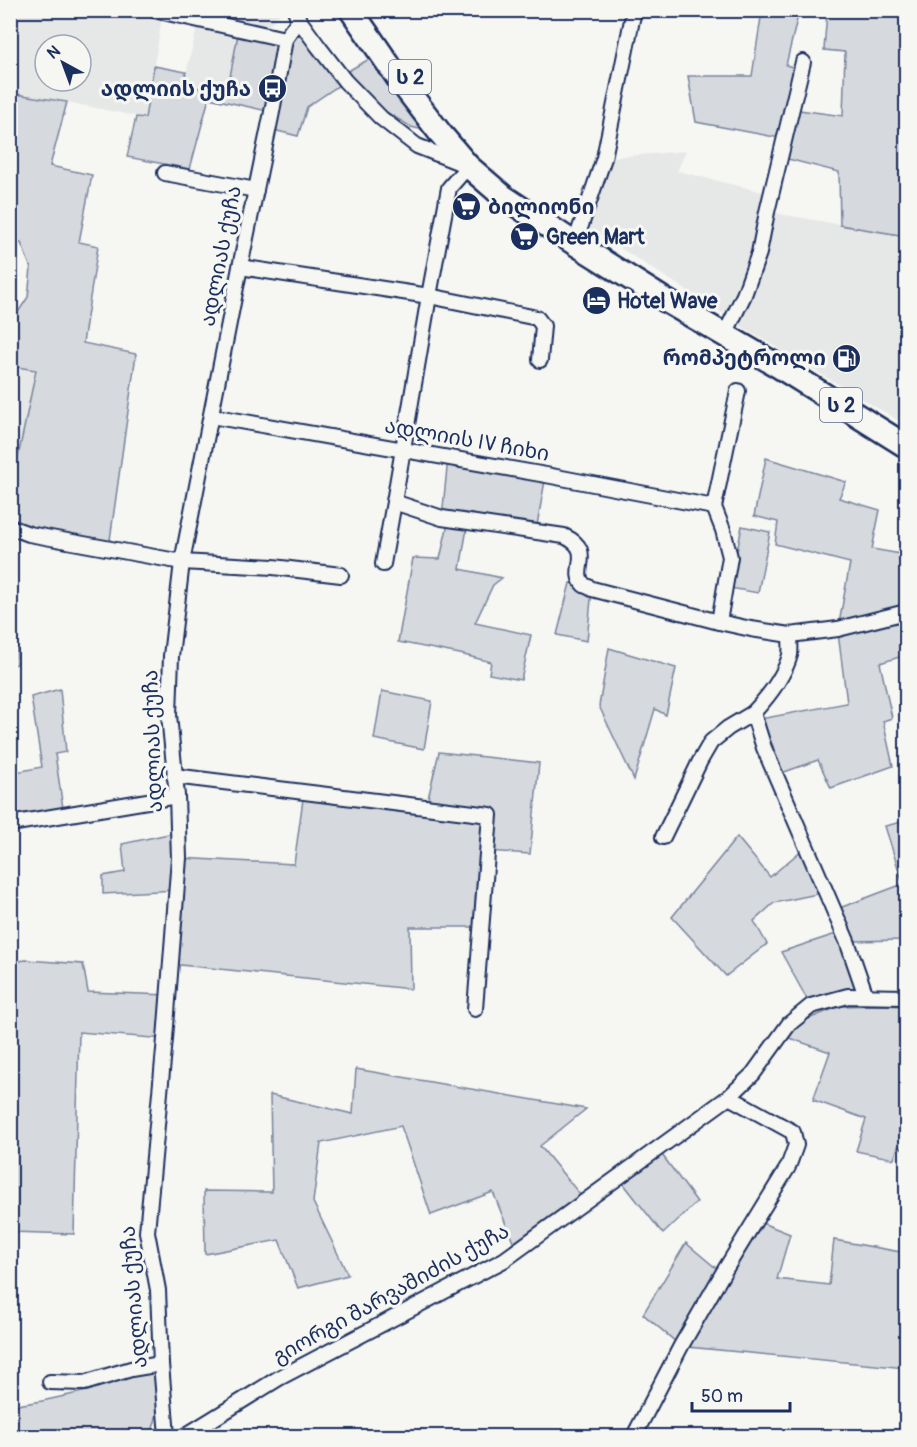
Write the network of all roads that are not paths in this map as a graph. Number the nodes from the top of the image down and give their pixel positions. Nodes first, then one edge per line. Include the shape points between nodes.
1 (154, 10) edge
2 (351, 10) edge
3 (365, 10) edge
4 (634, 10) edge
5 (297, 15) edge
6 (285, 39) junction
7 (803, 62) dead end
8 (445, 130) junction
9 (417, 146) junction
10 (468, 166) junction
11 (165, 173) dead end
12 (256, 190) junction
13 (578, 234) junction
14 (240, 267) junction
15 (429, 296) junction
16 (729, 326) junction
17 (540, 360) dead end
18 (738, 391) dead end
19 (212, 416) junction
20 (906, 432) edge
21 (906, 446) edge
22 (402, 450) junction
23 (394, 502) junction
24 (714, 507) junction
25 (10, 527) edge
26 (182, 562) junction
27 (383, 564) dead end
28 (341, 575) dead end
29 (906, 612) edge
30 (719, 622) junction
31 (790, 635) junction
32 (753, 713) junction
33 (174, 776) junction
34 (177, 796) junction
35 (10, 824) edge
36 (663, 837) dead end
37 (866, 996) junction
38 (906, 998) edge
39 (474, 1009) dead end
40 (729, 1097) junction
41 (161, 1364) junction
42 (50, 1382) dead end
43 (167, 1437) edge
44 (185, 1437) edge
45 (633, 1437) edge

1 - 6 street
2 - 8 highway, ს 2
3 - 8 highway, ს 2
4 - 13 street via 604,158
5 - 6 street, ადლიას ქუჩა
5 - 9 street via 345,81 381,118
6 - 12 street, ადლიას ქუჩა
7 - 16 street via 759,253
8 - 9 street
8 - 10 highway, ს 2
8 - 13 highway, ს 2 via 510,188
9 - 10 street
10 - 15 street via 449,188
10 - 21 highway, ს 2 via 504,197 574,243
11 - 12 street
12 - 14 street, ადლიას ქუჩა
13 - 16 highway, ს 2
14 - 15 street
14 - 19 street, ადლიას ქუჩა
15 - 17 street via 537,318 543,326
15 - 22 street
16 - 20 highway, ს 2
18 - 24 street
19 - 22 street, ადლიის IV ჩიხი
19 - 26 street, ადლიას ქუჩა
22 - 23 street
22 - 24 street, ადლიის IV ჩიხი
23 - 27 street
23 - 30 street via 442,518 564,536 579,547 579,572 584,585
24 - 30 street via 730,557
25 - 26 street via 29,534
26 - 28 street
26 - 33 street, ადლიას ქუჩა via 171,656 169,715
29 - 31 street via 838,629
30 - 31 street
31 - 32 street via 790,654 782,674
32 - 36 street via 711,742
32 - 37 street
33 - 34 street, ადლიას ქუჩა
33 - 39 street via 490,815
34 - 35 street
34 - 41 street, ადლიას ქუჩა via 179,858 147,1232 158,1290
37 - 38 street, გიორგი შარვაშიძის ქუჩა
37 - 40 street, გიორგი შარვაშიძის ქუჩა via 848,996 811,1006 789,1024 753,1074
40 - 44 street, გიორგი შარვაშიძის ქუჩა via 504,1260 279,1378
40 - 45 street via 793,1132 796,1145 788,1167 681,1346
41 - 42 street via 84,1383
41 - 43 street, ადლიას ქუჩა

